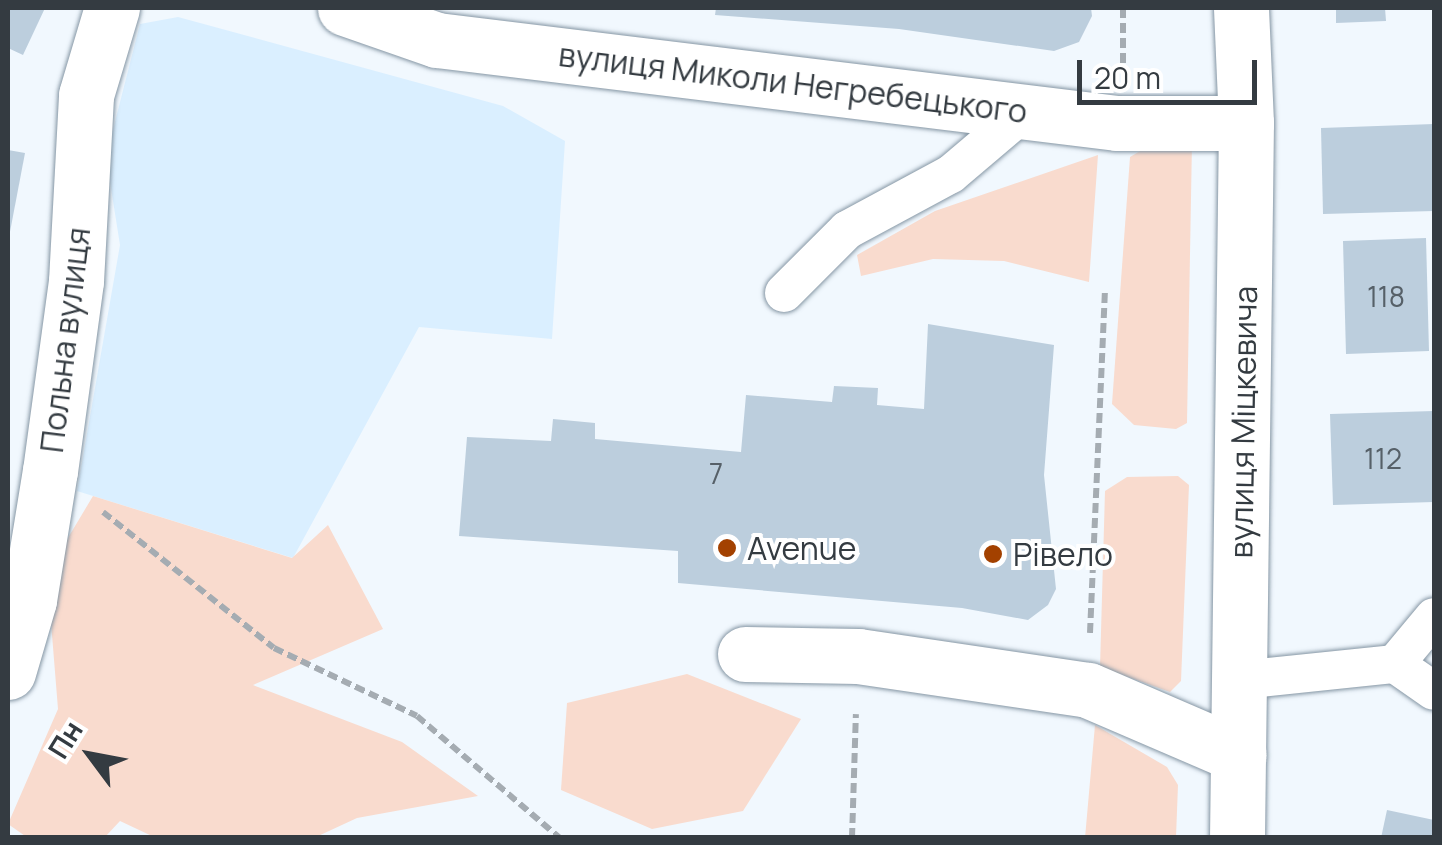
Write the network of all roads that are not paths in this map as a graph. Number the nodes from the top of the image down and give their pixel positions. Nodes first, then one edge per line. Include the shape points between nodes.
1 (112, 8) edge
2 (345, 8) edge
3 (1240, 8) edge
4 (439, 24) edge
5 (1024, 112) junction
6 (1246, 123) junction
7 (784, 293) dead end
8 (1434, 617) edge
9 (745, 654) dead end
10 (1395, 664) junction
11 (8, 672) edge
12 (1240, 680) junction
13 (1434, 691) edge
14 (1239, 755) junction
15 (1237, 838) edge

1 - 11 street, Польна вулиця via 86,95 76,282 29,600
2 - 4 street, вулиця Миколи Негребецького
3 - 6 street, вулиця Міцкевича
4 - 5 street, вулиця Миколи Негребецького
5 - 6 street, вулиця Миколи Негребецького via 1117,123
5 - 7 lane via 952,174 847,230
6 - 12 street, вулиця Міцкевича
8 - 10 lane
9 - 14 street via 858,656 1088,690
10 - 12 lane
10 - 13 lane
12 - 14 street, вулиця Міцкевича
14 - 15 street, вулиця Міцкевича

